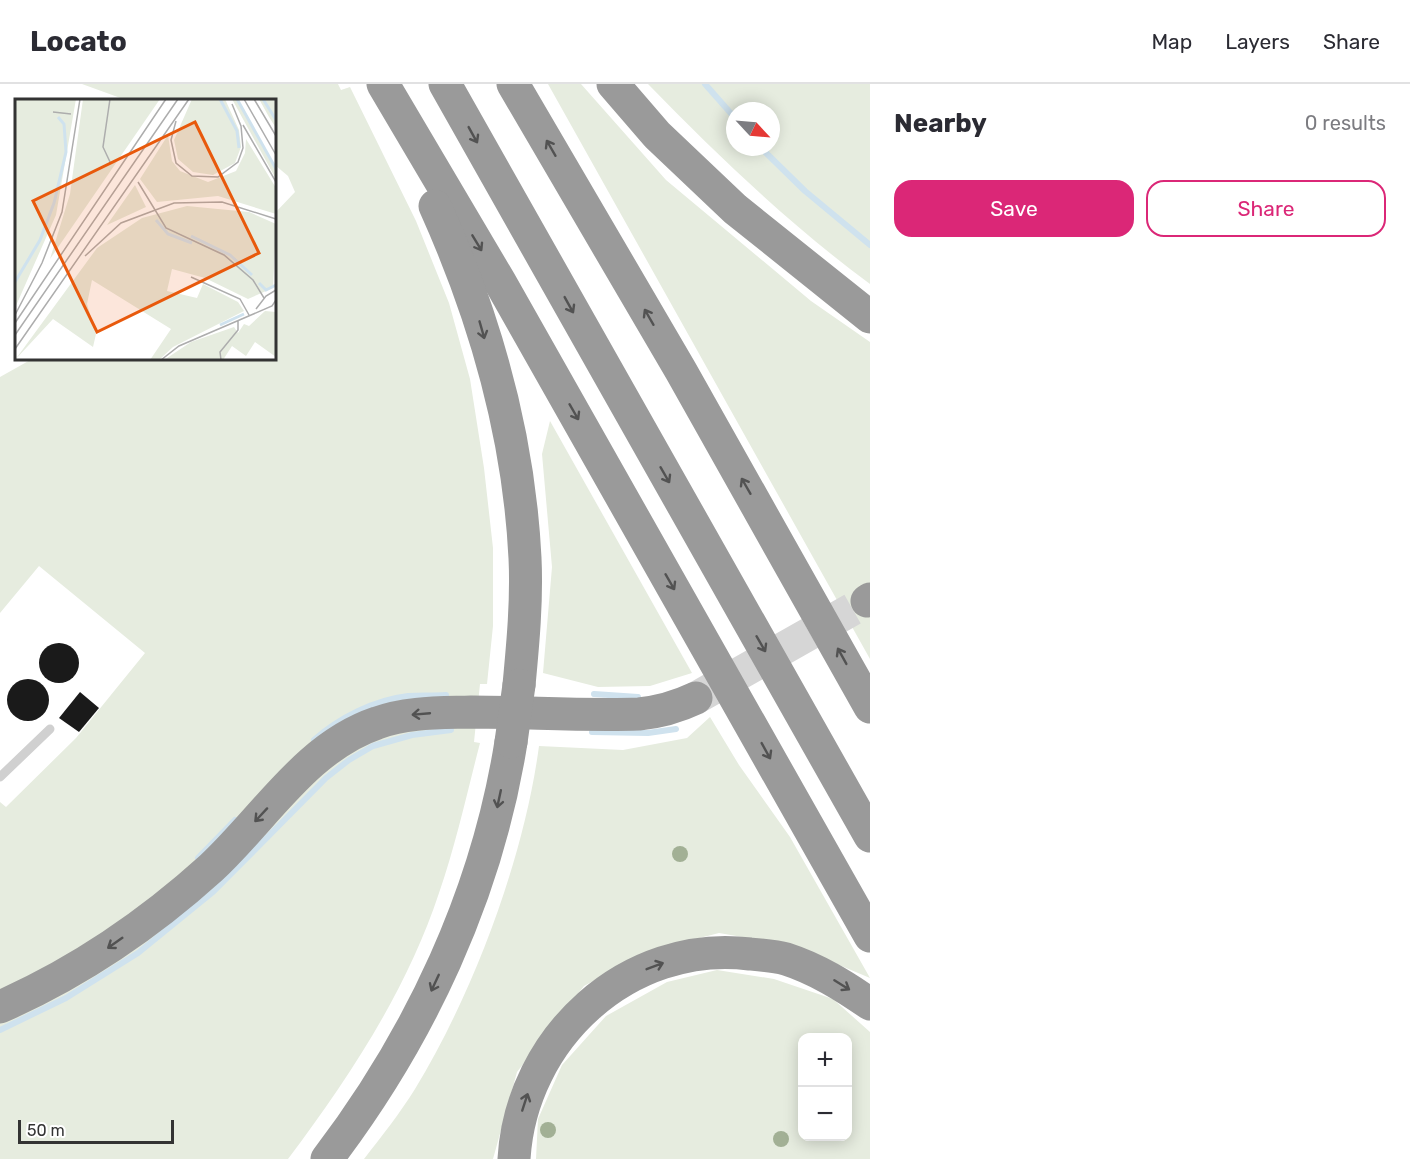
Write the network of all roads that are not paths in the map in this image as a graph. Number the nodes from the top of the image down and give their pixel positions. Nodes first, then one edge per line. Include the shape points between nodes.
1 (374, 84) edge
2 (383, 84) edge
3 (445, 84) edge
4 (513, 84) edge
5 (613, 84) edge
6 (870, 317) edge
7 (696, 698) tunnel mouth
8 (870, 707) edge
9 (50, 729) dead end
10 (0, 777) edge
11 (870, 836) edge
12 (870, 936) edge
13 (870, 1004) edge
14 (0, 1007) edge
15 (327, 1159) edge
16 (514, 1159) edge

1 -> 15 highway, bridge via 449,238 473,300 507,418 520,499 525,622 511,742 491,836 452,944 399,1053
2 -> 12 highway via 500,282
3 -> 11 highway
8 -> 4 highway via 681,371
5 - 6 highway via 657,135 735,209
7 -> 14 highway via 675,708 639,714 468,712 402,716 353,733 326,750 212,867 161,910 77,968
9 - 10 lane
16 -> 13 highway via 515,1138 531,1083 548,1053 588,1004 643,970 702,953 728,951 784,959 838,982

